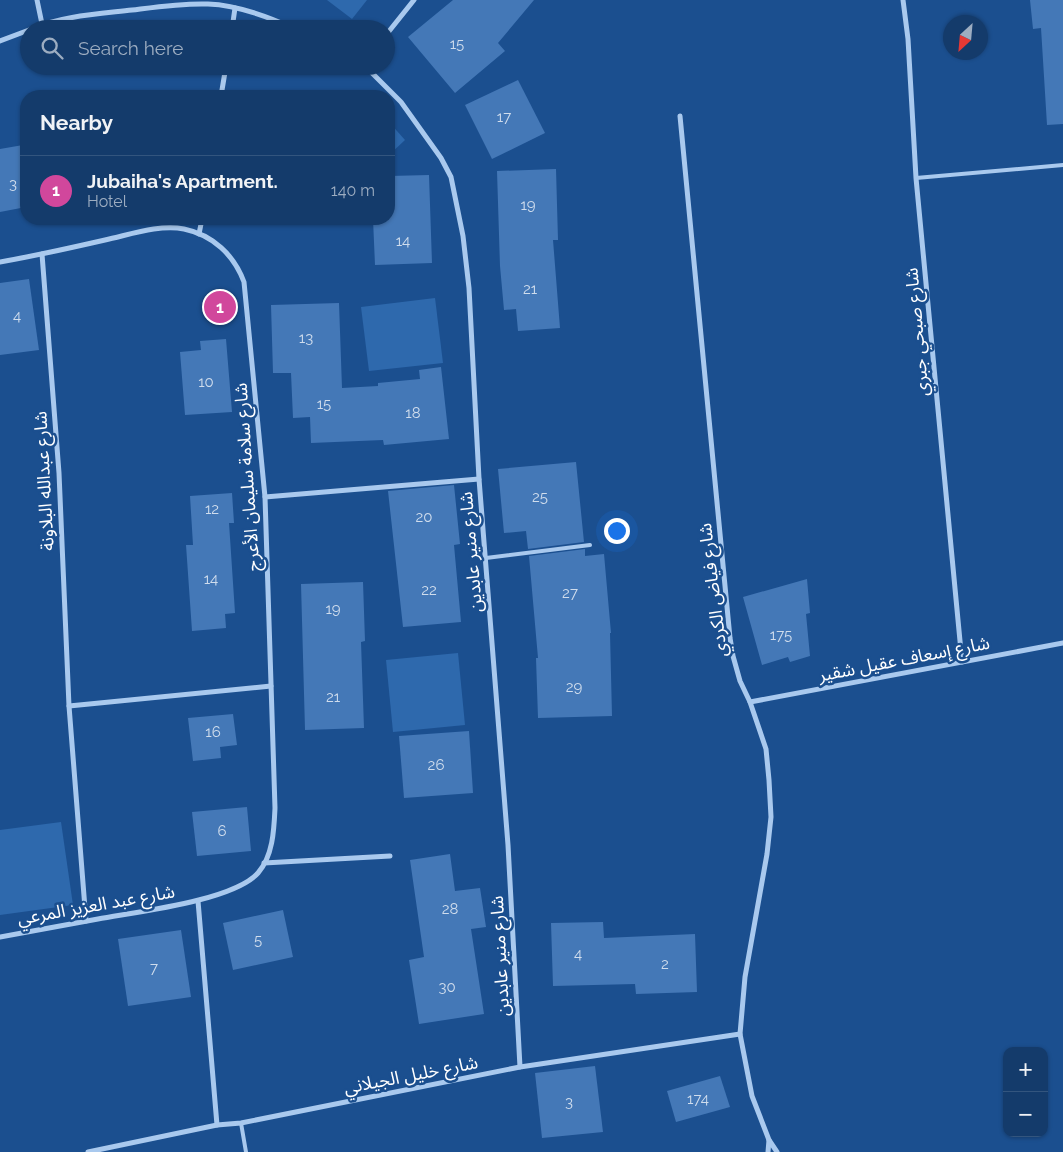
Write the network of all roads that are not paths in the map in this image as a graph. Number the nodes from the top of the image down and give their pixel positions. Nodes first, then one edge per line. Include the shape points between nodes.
1 (38, 0) edge
2 (414, 0) edge
3 (903, 0) edge
4 (235, 8) junction
5 (41, 20) edge
6 (65, 20) edge
7 (233, 20) edge
8 (269, 20) edge
9 (395, 24) edge
10 (20, 33) edge
11 (0, 41) edge
12 (224, 75) edge
13 (374, 75) edge
14 (222, 90) edge
15 (390, 90) edge
16 (395, 95) edge
17 (680, 116) dead end
18 (1063, 165) edge
19 (916, 178) junction
20 (201, 225) edge
21 (199, 234) junction
22 (42, 254) junction
23 (0, 262) edge
24 (479, 479) junction
25 (265, 497) junction
26 (590, 545) dead end
27 (486, 558) junction
28 (1063, 643) edge
29 (962, 662) junction
30 (271, 686) junction
31 (750, 702) junction
32 (69, 706) junction
33 (390, 856) dead end
34 (264, 863) junction
35 (198, 901) junction
36 (86, 921) junction
37 (0, 937) edge
38 (740, 1034) junction
39 (520, 1067) junction
40 (241, 1123) junction
41 (217, 1125) junction
42 (769, 1140) junction
43 (88, 1152) edge
44 (246, 1152) edge
45 (768, 1152) edge
46 (777, 1152) edge

1 - 5 street
2 - 9 street
3 - 19 street, شارع صبحي جبري
4 - 6 street via 208,4 163,7
4 - 7 street
4 - 8 street
10 - 11 street
12 - 14 street
13 - 15 street, شارع منير عابدين
16 - 24 street, شارع منير عابدين via 431,142 451,177 469,288
17 - 31 street, شارع فياض الكردي via 730,638 740,681
18 - 19 lane
19 - 29 street, شارع صبحي جبري
20 - 21 street
21 - 22 street, شارع سلامة سليمان الأعرج via 173,227
21 - 25 street, شارع سلامة سليمان الأعرج via 222,247 239,268 244,282
22 - 23 street, شارع سلامة سليمان الأعرج
22 - 32 street, شارع عبدالله البلاونة via 59,473
24 - 25 street
24 - 27 street, شارع منير عابدين
25 - 30 street, شارع سلامة سليمان الأعرج
26 - 27 lane
27 - 39 street, شارع منير عابدين via 508,845
28 - 29 street, شارع إسعاف عقيل شقير
29 - 31 street, شارع إسعاف عقيل شقير
30 - 32 street
30 - 34 street, شارع سلامة سليمان الأعرج via 274,828
31 - 38 street, شارع فياض الكردي via 766,750 771,817 745,977
32 - 36 street, شارع عبدالله البلاونة
33 - 34 street
34 - 35 street, شارع سلامة سليمان الأعرج via 247,881
35 - 36 street, شارع عبد العزيز المرعي
35 - 41 street
36 - 37 street, شارع عبد العزيز المرعي
38 - 39 street, شارع خليل الجيلاني
38 - 42 street, شارع فياض الكردي via 752,1096
39 - 40 street, شارع خليل الجيلاني
40 - 41 street, شارع خليل الجيلاني
40 - 44 lane
41 - 43 street, شارع خليل الجيلاني
42 - 45 street, شارع فياض الكردي
42 - 46 street, شارع فياض الكردي

